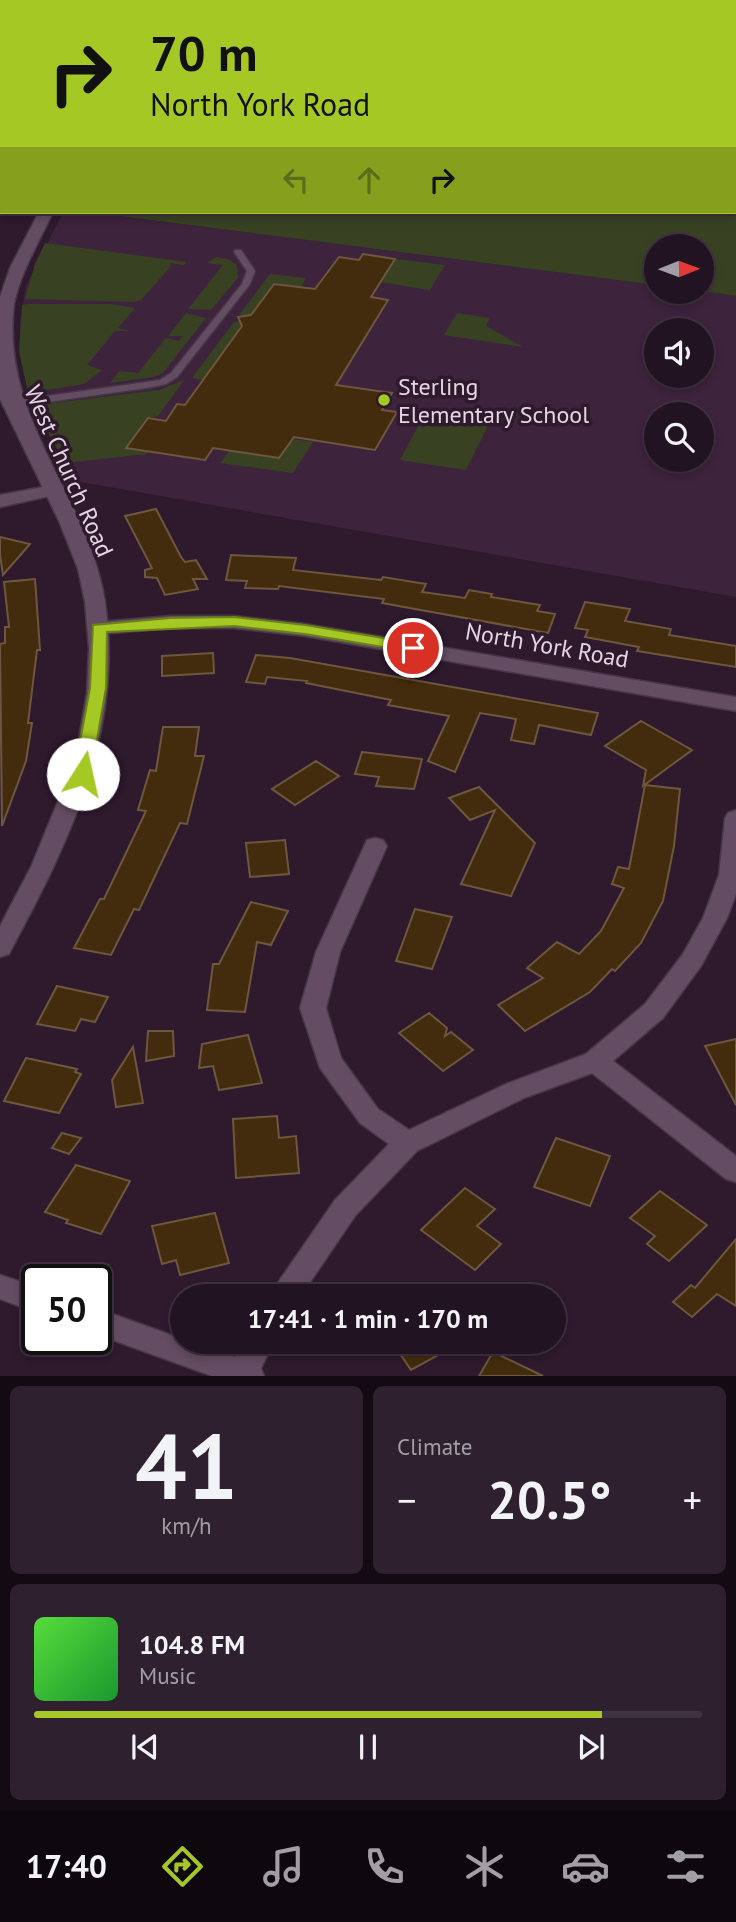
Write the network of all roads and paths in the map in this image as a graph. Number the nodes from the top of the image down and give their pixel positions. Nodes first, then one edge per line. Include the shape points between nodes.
1 (45, 214) edge
2 (238, 252) dead end
3 (10, 404) junction
4 (53, 490) junction
5 (0, 501) edge
6 (99, 628) junction
7 (736, 704) edge
8 (736, 818) edge
9 (374, 846) dead end
10 (0, 948) edge
11 (596, 1061) junction
12 (407, 1143) junction
13 (736, 1171) edge
14 (292, 1284) edge
15 (0, 1287) edge
16 (21, 1294) edge
17 (112, 1327) edge
18 (254, 1354) edge
19 (246, 1374) edge

1 - 3 street, West Church Road via 6,302 1,371
2 - 3 lane via 251,271 246,284 174,375 147,385
3 - 4 street, West Church Road
4 - 5 street
4 - 6 street, West Church Road via 88,573
6 - 7 street, North York Road via 234,622 305,630
6 - 10 street, West Church Road via 98,688 83,774 33,889
8 - 11 street via 731,875 692,960 653,1012
9 - 12 street via 328,952 313,1008 329,1061 369,1116
11 - 12 street via 515,1091
11 - 13 street
12 - 14 street via 345,1208
15 - 16 street
17 - 19 street
18 - 19 street

